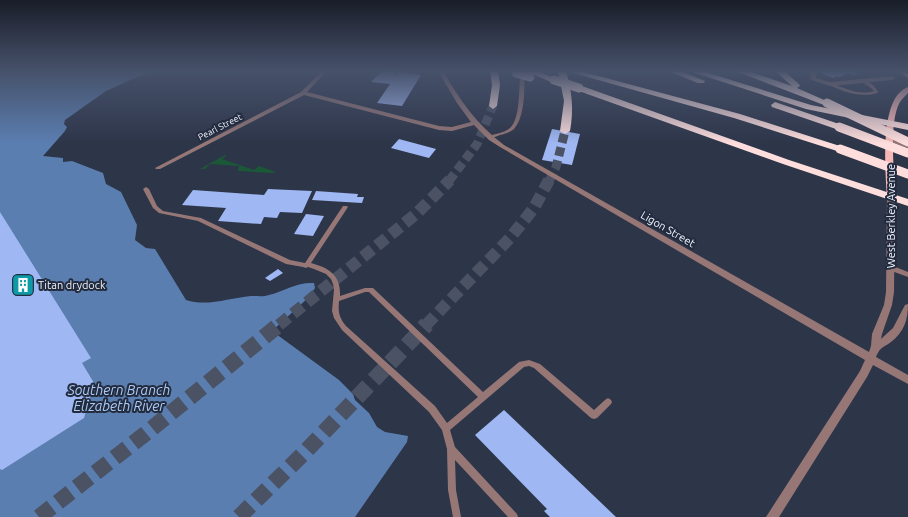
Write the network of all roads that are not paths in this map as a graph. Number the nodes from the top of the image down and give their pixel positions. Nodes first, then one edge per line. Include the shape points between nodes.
1 (299, 95) edge
2 (311, 95) edge
3 (454, 95) edge
4 (495, 95) edge
5 (521, 95) edge
6 (568, 95) edge
7 (595, 95) edge
8 (658, 95) edge
9 (744, 95) edge
10 (771, 95) edge
11 (807, 95) edge
12 (813, 95) edge
13 (902, 95) edge
14 (827, 103) junction
15 (493, 106) tunnel mouth
16 (890, 122) junction
17 (474, 124) junction
18 (908, 127) edge
19 (566, 131) tunnel mouth
20 (489, 137) junction
21 (891, 140) junction
22 (908, 142) edge
23 (908, 146) edge
24 (908, 153) edge
25 (158, 168) dead end
26 (908, 174) edge
27 (146, 189) dead end
28 (891, 198) junction
29 (908, 203) edge
30 (345, 207) dead end
31 (306, 266) junction
32 (891, 268) junction
33 (908, 275) edge
34 (337, 299) junction
35 (908, 307) edge
36 (876, 346) junction
37 (871, 359) junction
38 (908, 380) edge
39 (482, 396) junction
40 (608, 402) dead end
41 (446, 429) junction
42 (451, 449) junction
43 (457, 517) edge
44 (514, 517) edge
45 (772, 517) edge

1 - 25 street, Pearl Street
2 - 17 street via 439,128 452,129
3 - 17 street, Ligon Street
4 - 15 highway
5 - 20 lane via 515,124 509,130
6 - 19 highway via 569,116
7 - 28 highway
8 - 26 highway, bridge via 737,116
9 - 24 highway, bridge
10 - 16 highway via 809,107
11 - 14 highway
12 - 14 highway
13 - 16 main road, West Berkley Avenue via 892,109
14 - 22 highway, bridge
16 - 18 highway
16 - 21 main road, West Berkley Avenue
17 - 20 street, Ligon Street
20 - 37 street, Ligon Street
21 - 23 lane
21 - 28 main road, West Berkley Avenue
27 - 31 lane via 160,212 199,218 288,262
28 - 29 highway
28 - 32 street, West Berkley Avenue
30 - 31 lane
31 - 34 lane via 320,268 330,275 338,288
32 - 33 lane
32 - 36 street, West Berkley Avenue via 888,305 877,334
34 - 39 lane via 371,290
34 - 41 lane via 337,319 432,409
35 - 36 street via 895,333 887,341
36 - 37 street, West Berkley Avenue
37 - 38 street, Ligon Street
37 - 45 street, West Berkley Avenue via 864,374
39 - 40 lane via 522,364 529,363 537,366 594,415
39 - 41 lane
41 - 42 lane
42 - 43 lane via 452,490
42 - 44 lane

